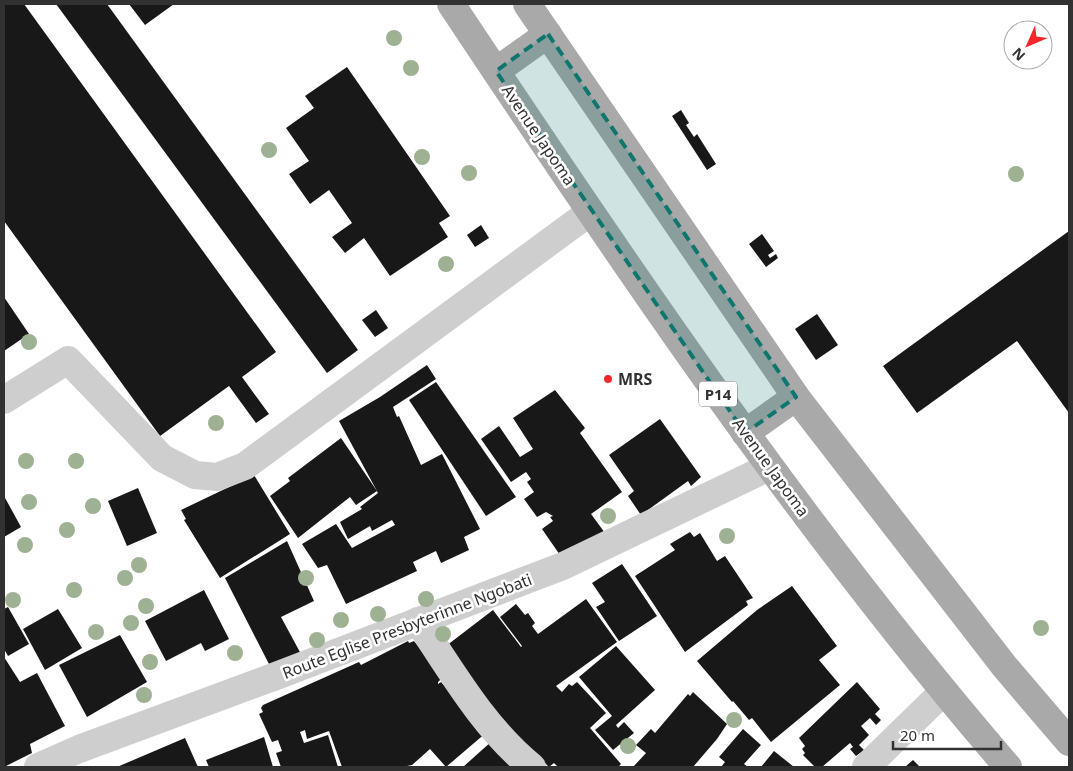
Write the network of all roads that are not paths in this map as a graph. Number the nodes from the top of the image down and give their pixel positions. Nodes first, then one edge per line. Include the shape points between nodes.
1 (451, 4) edge
2 (527, 4) edge
3 (548, 34) junction
4 (496, 72) junction
5 (590, 212) junction
6 (796, 398) junction
7 (4, 400) edge
8 (746, 433) junction
9 (769, 467) junction
10 (418, 621) junction
11 (943, 692) junction
12 (1069, 742) edge
13 (83, 758) edge
14 (38, 767) edge
15 (532, 767) edge
16 (866, 767) edge
17 (1008, 767) edge

1 - 4 main road, Avenue Japoma / P14
2 - 3 main road
3 - 4 main road
3 - 6 main road
4 - 5 main road, Avenue Japoma / P14
5 - 7 street via 245,466 217,477 194,475 162,458 68,360
5 - 8 main road, Avenue Japoma / P14
6 - 8 main road
6 - 12 main road via 1005,667
8 - 9 main road, Avenue Japoma / P14
9 - 10 street, Route Eglise Presbyterinne Ngobati via 563,566
9 - 11 main road, Avenue Japoma / P14
10 - 13 street, Route Eglise Presbyterinne Ngobati
10 - 15 street via 468,696 497,733
11 - 16 street
11 - 17 main road, Avenue Japoma / P14
13 - 14 street, Route Eglise Presbyterinne Ngobati

